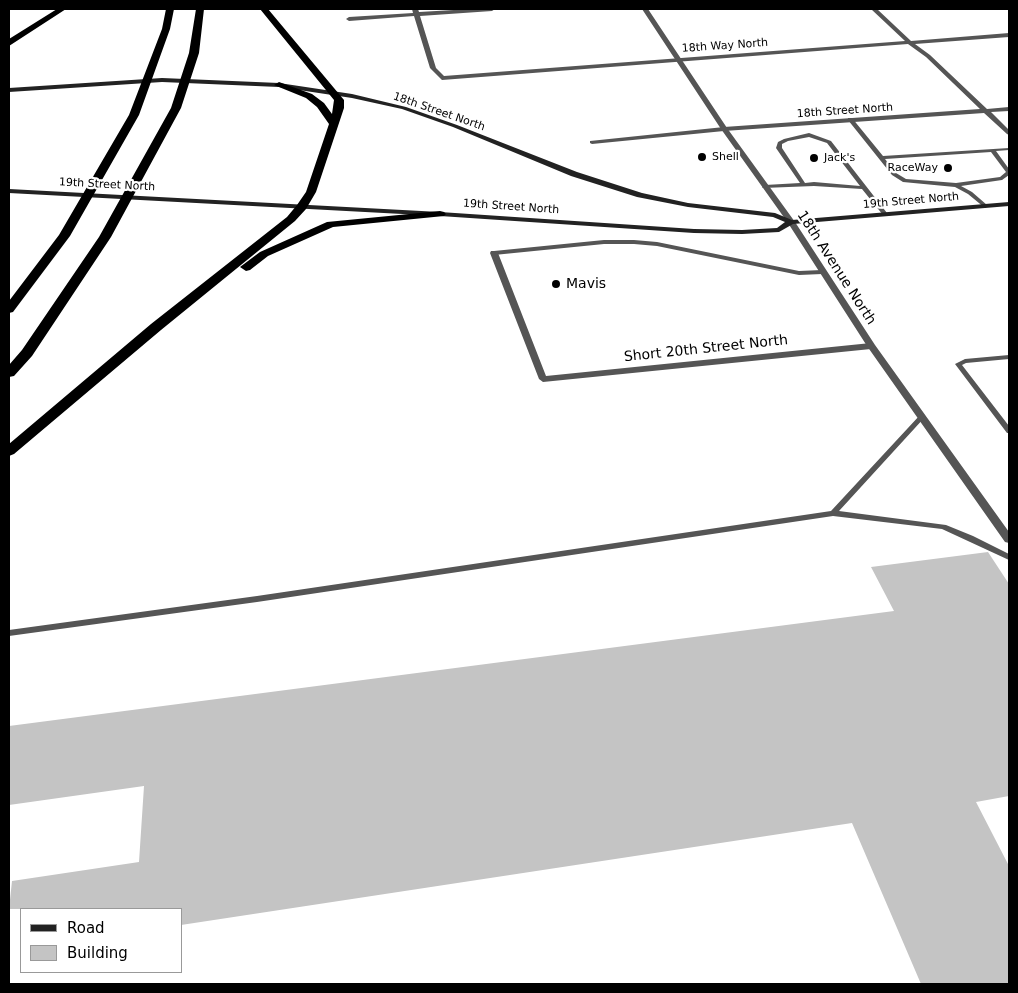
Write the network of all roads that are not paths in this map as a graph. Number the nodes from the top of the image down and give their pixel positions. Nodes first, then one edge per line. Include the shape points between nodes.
1 (62, 9) edge
2 (170, 9) edge
3 (200, 9) edge
4 (264, 9) edge
5 (492, 9) edge
6 (645, 9) edge
7 (874, 9) edge
8 (416, 11) edge
9 (349, 18) dead end
10 (1009, 35) edge
11 (909, 42) junction
12 (9, 43) edge
13 (679, 60) junction
14 (279, 85) junction
15 (9, 90) edge
16 (334, 93) junction
17 (1009, 109) edge
18 (987, 110) junction
19 (850, 119) junction
20 (333, 123) junction
21 (802, 123) junction
22 (724, 129) junction
23 (1009, 133) edge
24 (809, 135) junction
25 (592, 142) dead end
26 (1009, 149) edge
27 (992, 150) junction
28 (882, 158) junction
29 (1009, 172) edge
30 (803, 184) junction
31 (956, 185) junction
32 (765, 187) junction
33 (864, 188) junction
34 (9, 191) edge
35 (1009, 204) edge
36 (985, 206) junction
37 (302, 207) junction
38 (440, 214) junction
39 (885, 214) junction
40 (791, 222) junction
41 (494, 253) joint
42 (822, 272) junction
43 (9, 309) edge
44 (156, 327) junction
45 (871, 346) junction
46 (1009, 357) edge
47 (9, 373) edge
48 (922, 417) junction
49 (1009, 432) edge
50 (9, 451) edge
51 (833, 513) junction
52 (1009, 539) edge
53 (1009, 557) edge
54 (9, 633) edge

1 - 12 highway
2 - 43 highway via 166,30 134,115 64,236
3 - 47 highway via 194,53 176,108 104,237 27,353
4 - 16 highway
5 - 8 street
6 - 13 street, 18th Avenue North
7 - 11 street
8 - 9 street
8 - 13 street, 18th Way North via 433,68 442,78
10 - 11 street, 18th Way North
11 - 13 street, 18th Way North
11 - 18 street via 924,51
13 - 22 street, 18th Avenue North
14 - 15 main road, 18th Street North via 162,80
14 - 16 main road, 18th Street North
14 - 20 highway via 309,96 321,105
16 - 20 highway via 339,100 339,108
16 - 40 main road, 18th Street North via 404,108 574,174 640,195 688,205 775,215
17 - 18 street, 18th Street North
18 - 19 street, 18th Street North
18 - 23 street
19 - 21 street, 18th Street North
19 - 28 lane
20 - 37 highway via 311,192
21 - 22 street, 18th Street North
21 - 24 lane
22 - 25 street, 18th Street North
22 - 32 street, 18th Avenue North
24 - 30 lane via 786,140 780,143 779,148
24 - 33 lane via 829,142
26 - 27 lane
27 - 28 lane
27 - 29 lane
28 - 31 lane via 894,174 904,180
29 - 31 lane via 1002,178
30 - 32 lane
30 - 33 lane
31 - 36 lane
32 - 40 street, 18th Avenue North
33 - 39 lane
34 - 37 main road, 19th Street North
35 - 36 main road, 19th Street North
36 - 39 main road, 19th Street North
37 - 38 main road, 19th Street North
37 - 44 highway
38 - 40 main road, 19th Street North via 694,231 779,230
38 - 44 highway via 331,224 264,254
39 - 40 main road, 19th Street North
40 - 42 street, 18th Avenue North
41 - 42 lane via 634,242 799,273
41 - 45 street, Short 20th Street North via 543,379
42 - 45 street, 18th Avenue North
44 - 50 highway
45 - 48 street, 18th Avenue North
46 - 49 lane via 958,364
48 - 51 lane
48 - 52 street, 18th Avenue North
51 - 53 lane via 943,527
51 - 54 lane

